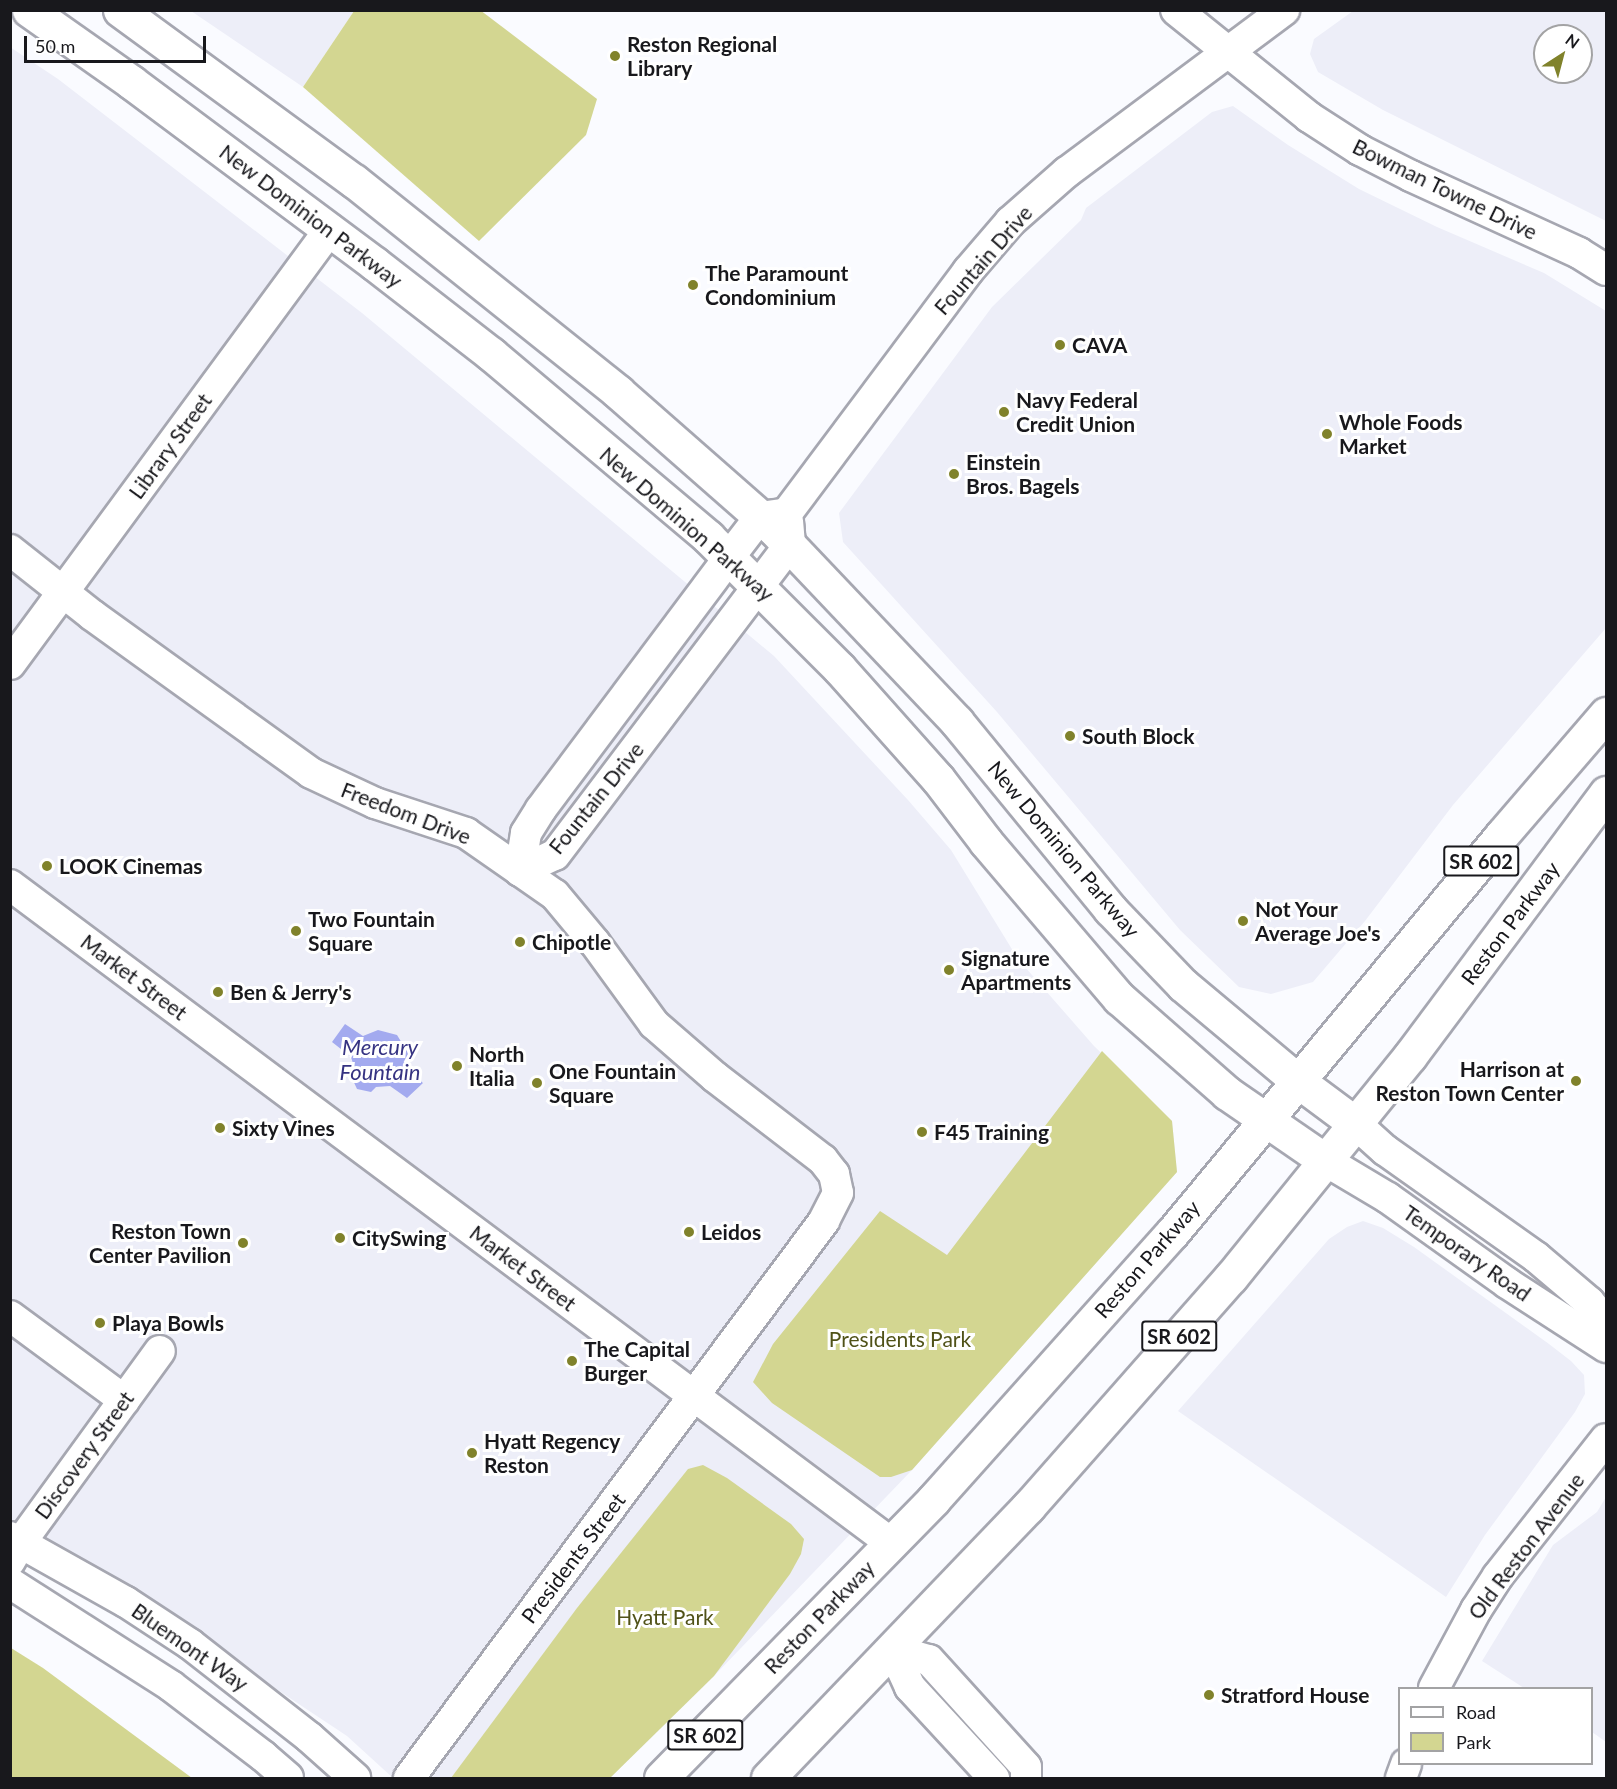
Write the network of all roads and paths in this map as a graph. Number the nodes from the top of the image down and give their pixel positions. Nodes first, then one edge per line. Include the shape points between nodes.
1 (29, 10) edge
2 (120, 10) edge
3 (1176, 10) edge
4 (1284, 10) edge
5 (1227, 52) junction
6 (330, 229) junction
7 (1606, 270) edge
8 (779, 525) junction
9 (10, 550) edge
10 (730, 556) junction
11 (759, 585) junction
12 (63, 593) junction
13 (10, 664) edge
14 (1606, 714) edge
15 (1606, 794) edge
16 (520, 871) junction
17 (10, 885) edge
18 (1298, 1081) junction
19 (1265, 1120) junction
20 (1356, 1124) junction
21 (1326, 1161) junction
22 (824, 1221) joint
23 (10, 1316) edge
24 (1606, 1322) edge
25 (1606, 1347) edge
26 (160, 1351) dead end
27 (693, 1396) junction
28 (124, 1400) junction
29 (1606, 1439) edge
30 (891, 1544) junction
31 (14, 1547) edge
32 (10, 1583) edge
33 (893, 1650) junction
34 (1435, 1687) edge
35 (288, 1779) edge
36 (355, 1779) edge
37 (409, 1779) edge
38 (661, 1779) edge
39 (768, 1779) edge
40 (994, 1779) edge
41 (1026, 1779) edge

1 - 6 main road, New Dominion Parkway
2 - 8 main road, New Dominion Parkway via 354,181
3 - 5 street, Bowman Towne Drive
4 - 5 street, Fountain Drive
5 - 7 street, Bowman Towne Drive via 1309,117 1360,150 1579,253
5 - 8 street, Fountain Drive via 1067,172 1010,222 968,271
6 - 10 main road, New Dominion Parkway via 490,354
6 - 12 street, Library Street
8 - 10 street, Fountain Drive
8 - 11 street, Fountain Drive
8 - 18 main road, New Dominion Parkway via 957,722 1110,909 1183,985
9 - 12 street, Freedom Drive
10 - 11 main road, New Dominion Parkway
10 - 16 street, Fountain Drive via 541,808 526,833
11 - 16 street, Fountain Drive via 555,855
11 - 19 main road, New Dominion Parkway via 938,779 993,851 1119,998 1186,1059
12 - 13 street, Library Street
12 - 16 street, Freedom Drive via 310,773 375,803 466,833
14 - 18 main road, Reston Parkway / SR 602
15 - 20 main road, Reston Parkway / SR 602
16 - 22 street, Freedom Drive via 566,905 654,1024 830,1167 838,1193
17 - 27 street, Market Street
18 - 19 main road, Reston Parkway / SR 602
18 - 20 main road, New Dominion Parkway
19 - 21 main road, New Dominion Parkway
19 - 30 main road, Reston Parkway / SR 602 via 1172,1233
20 - 21 main road, Reston Parkway / SR 602
20 - 24 street, Temporary Road via 1536,1257 1589,1302
21 - 25 street, Temporary Road via 1388,1198 1507,1283
21 - 33 main road, Reston Parkway / SR 602 via 1231,1277 1028,1508
22 - 27 street, Presidents Street
23 - 28 street
26 - 28 street, Discovery Street
27 - 30 street, Market Street
27 - 37 street, Presidents Street
28 - 31 street, Discovery Street
29 - 34 street, Old Reston Avenue via 1498,1576
30 - 38 main road, Reston Parkway / SR 602
31 - 36 street, Bluemont Way via 126,1602 190,1644 309,1737
32 - 35 street, Bluemont Way via 171,1686
33 - 39 main road, Reston Parkway / SR 602
33 - 40 street via 910,1687
33 - 41 street via 929,1660 1026,1767

